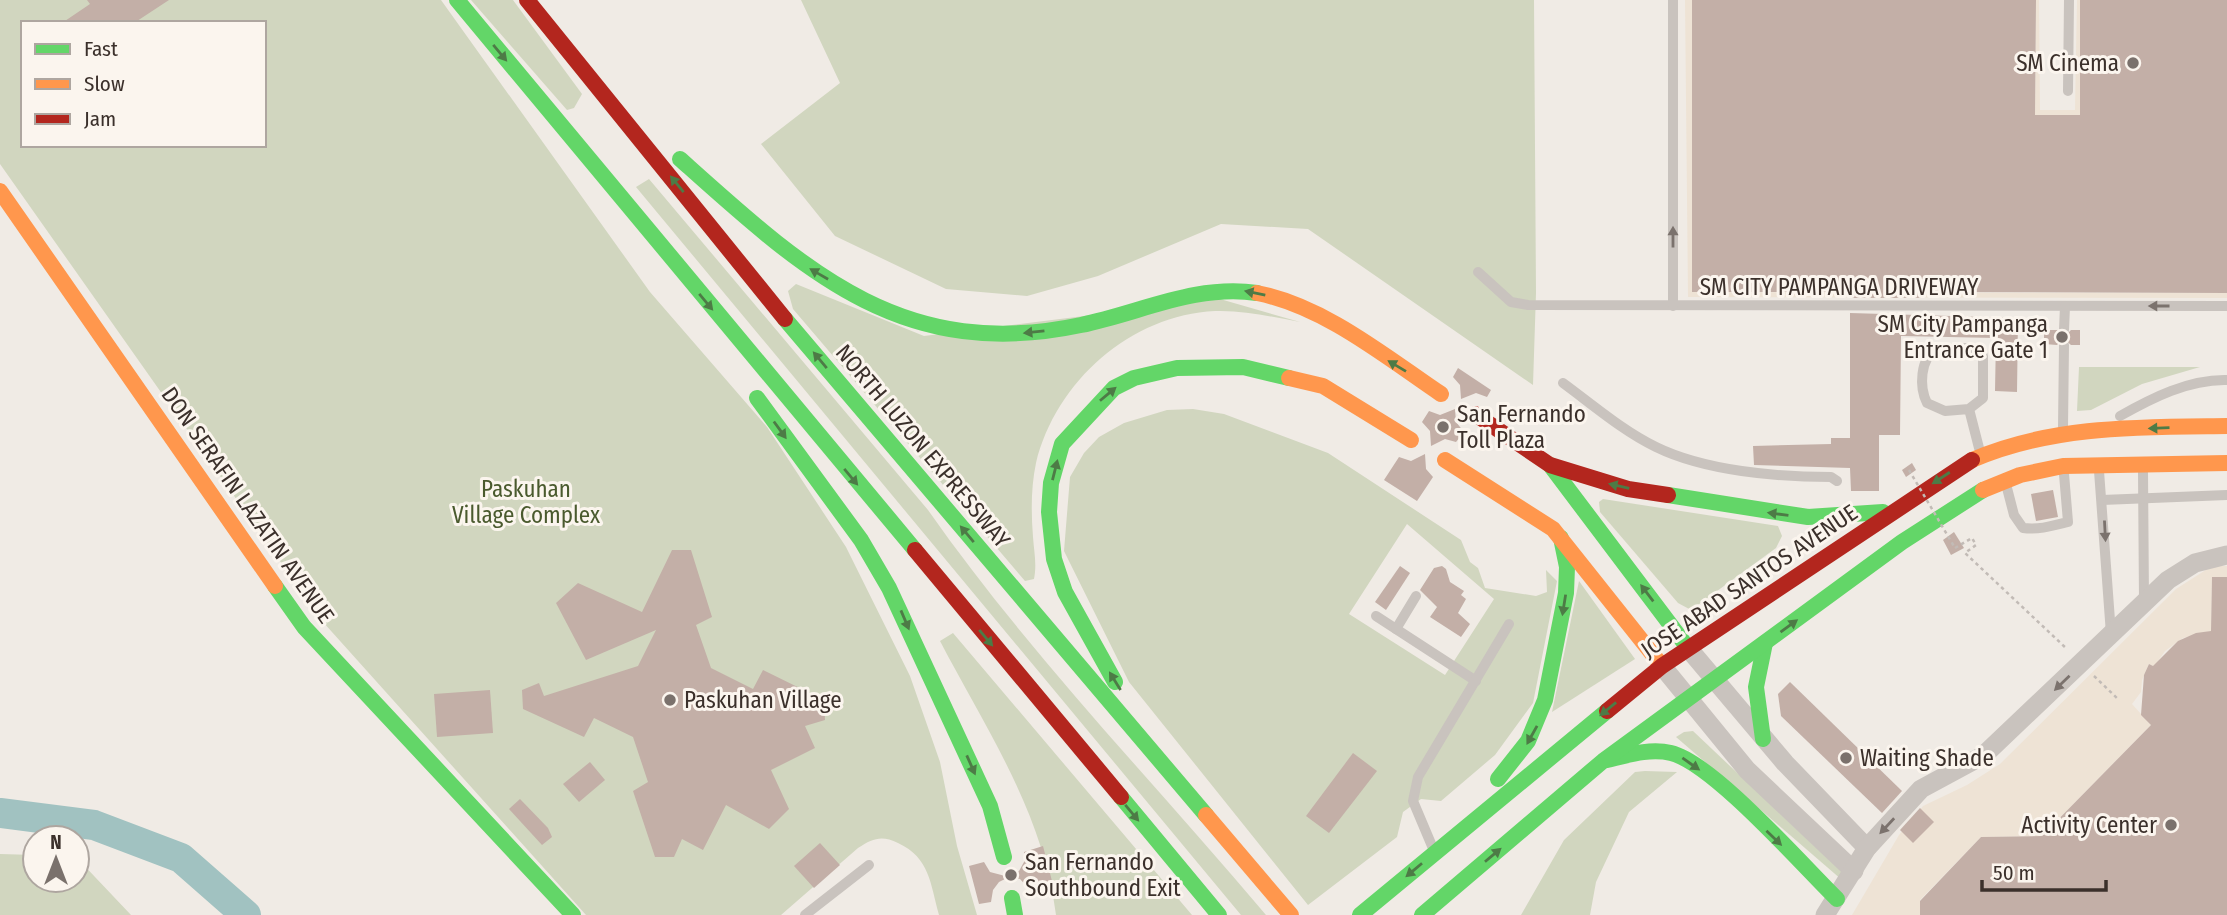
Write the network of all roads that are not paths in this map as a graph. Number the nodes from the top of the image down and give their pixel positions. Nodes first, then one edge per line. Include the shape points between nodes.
1 (457, 0) edge
2 (527, 0) edge
3 (1673, 0) edge
4 (2069, 0) edge
5 (586, 73) junction
6 (2068, 91) dead end
7 (569, 136) junction
8 (0, 191) edge
9 (1478, 272) dead end
10 (1673, 306) junction
11 (2065, 306) junction
12 (2227, 306) edge
13 (698, 315) dead end
14 (2064, 330) dead end
15 (2064, 345) dead end
16 (2227, 380) edge
17 (746, 382) dead end
18 (1563, 383) dead end
19 (1441, 394) dead end
20 (1969, 409) junction
21 (1475, 414) dead end
22 (2227, 426) edge
23 (2093, 431) junction
24 (2063, 434) junction
25 (1410, 440) dead end
26 (1981, 455) junction
27 (2227, 457) edge
28 (1445, 460) dead end
29 (2143, 463) junction
30 (2209, 463) junction
31 (2227, 463) edge
32 (2098, 464) junction
33 (1550, 465) junction
34 (2063, 466) junction
35 (2005, 480) junction
36 (1837, 481) dead end
37 (2227, 495) edge
38 (2102, 499) junction
39 (2143, 500) junction
40 (1894, 509) junction
41 (1561, 538) junction
42 (2227, 555) edge
43 (1416, 596) dead end
44 (2144, 605) junction
45 (1376, 616) dead end
46 (1509, 624) dead end
47 (1396, 629) junction
48 (2111, 636) junction
49 (1765, 643) junction
50 (1688, 648) junction
51 (1662, 666) junction
52 (1714, 680) junction
53 (1476, 681) junction
54 (1687, 699) junction
55 (1763, 739) junction
56 (1603, 761) junction
57 (1192, 800) junction
58 (1867, 848) junction
59 (1434, 853) junction
60 (1004, 858) dead end
61 (869, 865) dead end
62 (1854, 871) junction
63 (1012, 898) dead end
64 (1831, 907) edge
65 (573, 915) edge
66 (805, 915) edge
67 (1015, 915) edge
68 (1219, 915) edge
69 (1291, 915) edge
70 (1360, 915) edge
71 (1422, 915) edge

1 -> 7 main road
2 - 5 main road, NORTH LUZON EXPRESSWAY
10 -> 3 lane, SM CITY PAMPANGA DRIVEWAY
4 - 6 lane
19 -> 5 main road via 1310,313 1252,292 1199,291 1098,321 1013,334 960,332 903,317 804,265 776,244
57 -> 5 main road, NORTH LUZON EXPRESSWAY via 785,319
7 - 13 main road
7 -> 68 main road
8 - 65 main road, DON SERAFIN LAZATIN AVENUE via 304,627
9 - 10 lane via 1511,302 1528,306
10 - 11 lane, SM CITY PAMPANGA DRIVEWAY
12 -> 11 lane, SM CITY PAMPANGA DRIVEWAY
11 - 14 lane
15 - 24 lane
16 - 23 lane via 2210,380 2154,397
17 -> 60 main road via 861,540 889,588 990,806
18 - 36 lane via 1618,424 1689,459
20 - 20 lane via 1936,410 1927,403 1924,364 1936,349 1968,348 1983,356 1983,398
20 - 26 lane
21 - 33 main road
22 -> 23 main road, JOSE ABAD SANTOS AVENUE
23 - 24 main road, JOSE ABAD SANTOS AVENUE
24 - 26 main road, JOSE ABAD SANTOS AVENUE
57 -> 25 main road via 1092,645 1065,592 1054,559 1049,512 1062,444 1106,396 1134,378 1177,368 1243,367 1323,386
26 -> 40 main road, JOSE ABAD SANTOS AVENUE
27 - 30 main road
28 - 41 main road via 1526,509
29 - 30 main road
29 - 32 main road
29 - 39 lane
30 - 31 main road
32 - 34 main road
32 - 38 lane
40 -> 33 main road via 1842,517 1772,513 1628,489
50 -> 33 main road
34 - 35 main road
34 - 35 lane via 2068,522 2036,530 2018,524
49 -> 35 main road via 1922,528 1972,495
37 - 39 lane
38 - 39 lane
38 -> 48 lane
39 - 44 lane
40 - 50 main road, JOSE ABAD SANTOS AVENUE
41 - 51 main road
41 -> 59 main road via 1566,593 1541,715 1521,752
42 - 44 street via 2194,563 2168,580
43 - 47 lane
44 - 48 street
45 - 47 lane
46 - 53 lane
47 - 53 lane
48 -> 58 street via 1984,755 1921,789
49 - 52 main road
49 - 55 main road via 1756,687
50 - 51 main road, JOSE ABAD SANTOS AVENUE
50 - 52 street
51 - 54 street
51 -> 59 main road, JOSE ABAD SANTOS AVENUE
52 - 54 main road
52 - 55 street
53 - 59 lane via 1424,765 1415,788 1413,801
54 - 56 main road
54 - 62 street via 1747,770
55 - 58 street
56 -> 64 main road via 1652,752 1678,755 1725,791
71 -> 56 main road
57 - 69 main road, NORTH LUZON EXPRESSWAY
58 - 62 street
59 -> 70 main road, JOSE ABAD SANTOS AVENUE
61 - 66 lane
62 - 64 street
63 - 67 main road

